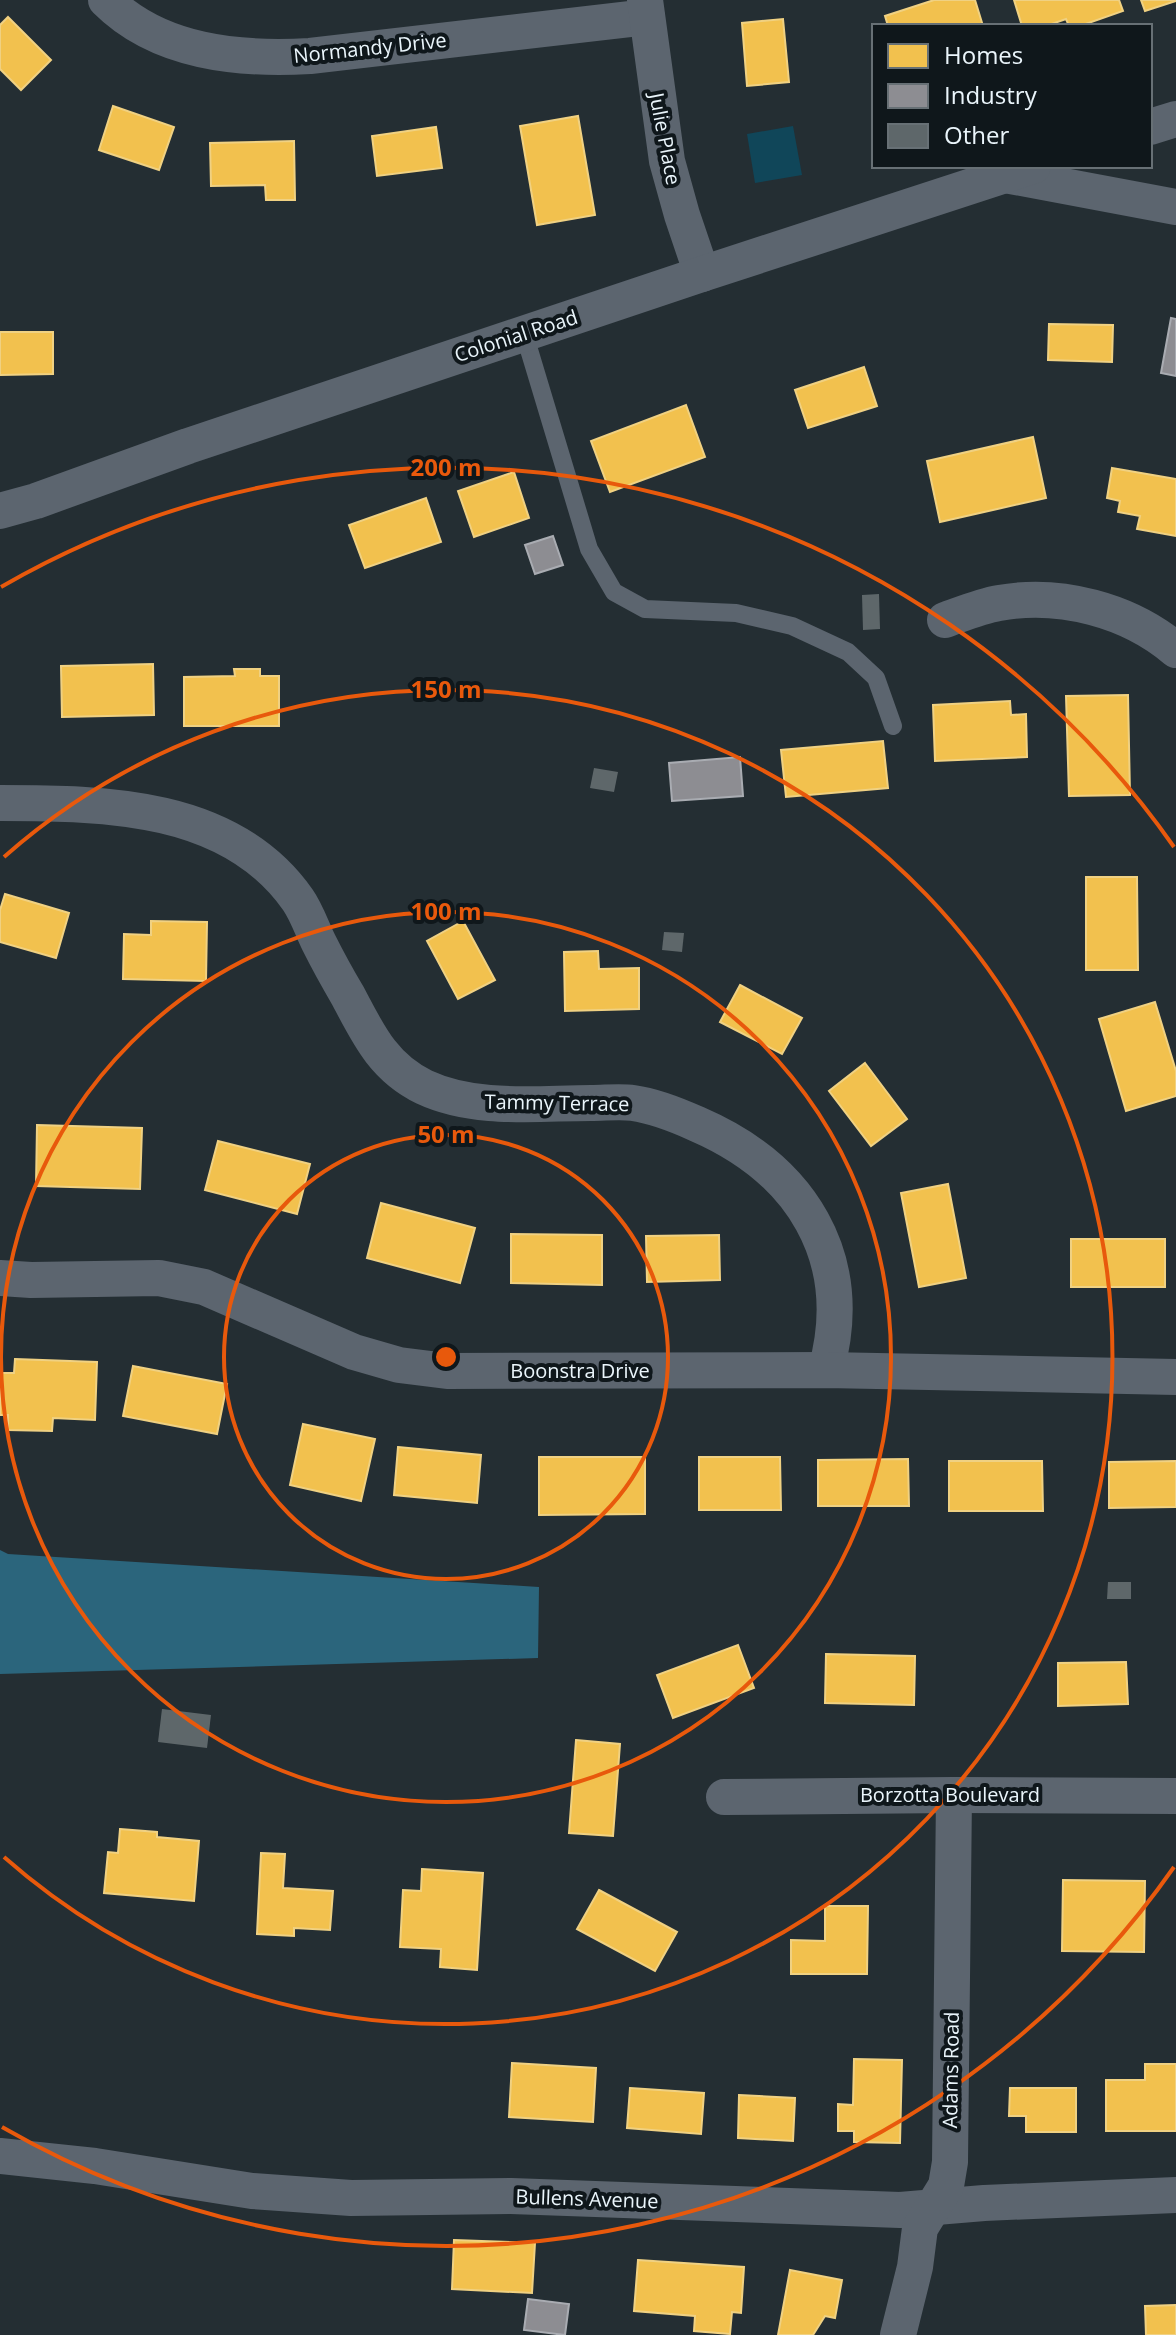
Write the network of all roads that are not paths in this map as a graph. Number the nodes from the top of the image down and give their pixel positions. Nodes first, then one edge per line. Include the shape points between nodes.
1 (106, 0) edge
2 (646, 8) edge
3 (1176, 119) edge
4 (1152, 126) edge
5 (1019, 170) edge
6 (1176, 207) edge
7 (702, 274) junction
8 (524, 333) junction
9 (0, 511) edge
10 (945, 620) dead end
11 (1176, 650) edge
12 (893, 726) dead end
13 (0, 803) edge
14 (0, 1278) edge
15 (826, 1370) junction
16 (1176, 1377) edge
17 (954, 1795) junction
18 (1176, 1796) edge
19 (724, 1797) dead end
20 (0, 2156) edge
21 (1176, 2195) edge
22 (935, 2207) junction
23 (898, 2335) edge

1 - 2 street, Normandy Drive via 147,30 184,45 267,58
2 - 7 street, Julie Place via 667,161
3 - 4 street
5 - 6 street
5 - 7 street, Colonial Road
7 - 8 street, Colonial Road
8 - 9 street, Colonial Road
8 - 12 lane via 589,549 614,592 645,609 736,613 792,626 848,652 876,678
10 - 11 street via 995,604 1050,601 1127,619
13 - 15 street, Tammy Terrace via 140,810 182,819 244,848 298,900 376,1048 424,1087 492,1103 633,1103 721,1134 757,1158 812,1219 828,1255 836,1319
14 - 15 street, Boonstra Drive via 159,1278 204,1287 354,1352 447,1371
15 - 16 street, Boonstra Drive
17 - 18 street, Borzotta Boulevard
17 - 19 street, Borzotta Boulevard
17 - 22 street, Adams Road via 950,2162
20 - 22 street, Bullens Avenue via 252,2191 351,2198 511,2196
21 - 22 street, Bullens Avenue
22 - 23 street, Adams Road via 920,2228

